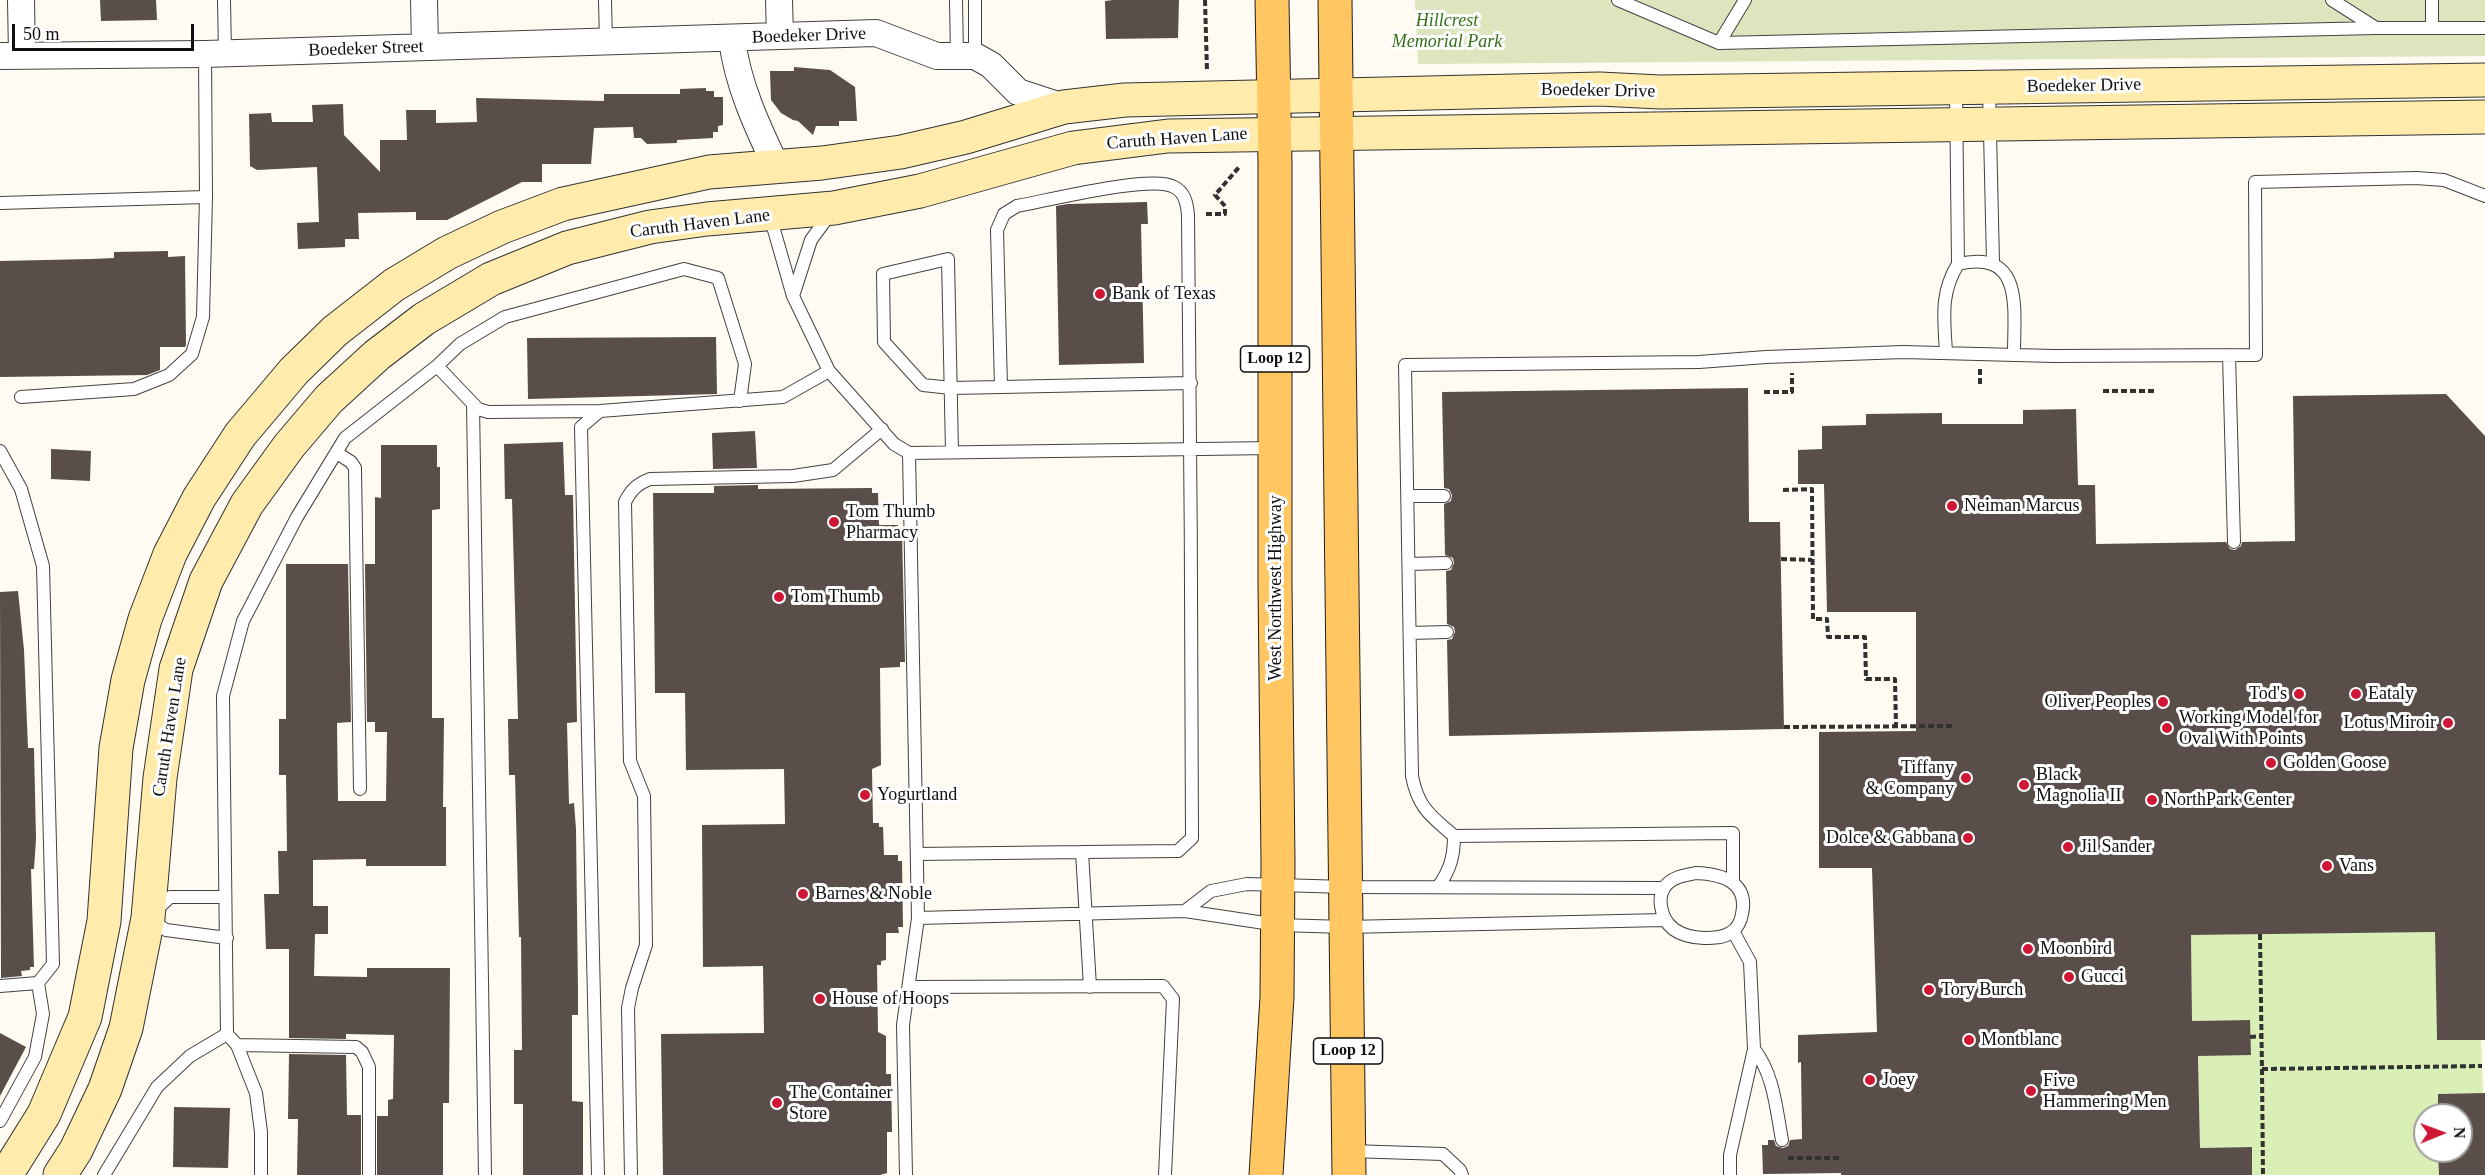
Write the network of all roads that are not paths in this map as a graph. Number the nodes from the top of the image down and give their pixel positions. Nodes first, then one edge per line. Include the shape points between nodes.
1 (21, 0) edge
2 (224, 0) edge
3 (424, 0) edge
4 (605, 0) edge
5 (780, 0) edge
6 (956, 0) edge
7 (975, 0) edge
8 (1272, 0) edge
9 (1335, 0) edge
10 (1618, 0) edge
11 (1745, 0) edge
12 (2332, 0) edge
13 (2432, 0) edge
14 (2376, 28) junction
15 (2432, 28) junction
16 (2485, 28) edge
17 (780, 36) junction
18 (732, 39) junction
19 (606, 42) junction
20 (1719, 43) junction
21 (425, 46) junction
22 (215, 53) junction
23 (966, 55) junction
24 (11, 56) edge
25 (2485, 80) edge
26 (1989, 87) junction
27 (1956, 88) junction
28 (1274, 96) junction
29 (1337, 96) junction
30 (1064, 106) junction
31 (2485, 117) edge
32 (1990, 125) junction
33 (1956, 126) junction
34 (1274, 134) junction
35 (1337, 134) junction
36 (709, 172) junction
37 (785, 178) junction
38 (2485, 196) edge
39 (206, 197) junction
40 (0, 203) edge
41 (834, 208) junction
42 (769, 215) junction
43 (1993, 262) junction
44 (1958, 264) junction
45 (793, 296) junction
46 (1946, 352) junction
47 (2014, 353) junction
48 (2229, 355) junction
49 (437, 366) junction
50 (829, 371) junction
51 (1191, 382) junction
52 (1001, 387) junction
53 (951, 388) junction
54 (21, 397) dead end
55 (740, 400) junction
56 (473, 404) junction
57 (600, 411) junction
58 (882, 429) junction
59 (1275, 448) junction
60 (1192, 449) junction
61 (0, 451) edge
62 (952, 452) junction
63 (337, 453) junction
64 (909, 453) junction
65 (1408, 496) junction
66 (1444, 496) dead end
67 (2234, 542) dead end
68 (1446, 562) dead end
69 (1409, 564) junction
70 (1447, 632) dead end
71 (1410, 633) junction
72 (360, 789) dead end
73 (1454, 836) junction
74 (1082, 852) junction
75 (917, 854) junction
76 (1733, 881) junction
77 (1278, 885) junction
78 (1345, 887) junction
79 (1438, 887) junction
80 (1663, 888) junction
81 (225, 897) junction
82 (1185, 911) junction
83 (1086, 914) junction
84 (148, 918) junction
85 (918, 918) junction
86 (1664, 920) junction
87 (104, 921) junction
88 (1278, 925) junction
89 (1346, 927) junction
90 (1733, 931) junction
91 (226, 938) junction
92 (38, 983) junction
93 (0, 986) edge
94 (909, 987) junction
95 (1090, 987) junction
96 (227, 1034) junction
97 (237, 1045) junction
98 (1754, 1049) junction
99 (0, 1121) edge
100 (1782, 1140) dead end
101 (1349, 1163) edge
102 (6, 1175) edge
103 (60, 1175) edge
104 (104, 1175) edge
105 (261, 1175) edge
106 (369, 1175) edge
107 (485, 1175) edge
108 (598, 1175) edge
109 (631, 1175) edge
110 (906, 1175) edge
111 (1165, 1175) edge
112 (1266, 1175) edge
113 (1462, 1175) edge
114 (1730, 1175) edge

1 - 24 street
2 - 22 lane
3 - 21 street
4 - 19 lane
5 - 17 street
6 - 23 lane
7 - 23 lane
8 - 28 main road, West Northwest Highway / Loop 12
9 - 29 main road, Loop 12
10 - 20 lane
11 - 20 lane
12 - 14 lane
13 - 15 lane
14 - 15 lane
14 - 20 lane
15 - 16 lane
17 - 18 street, Boedeker Drive
17 - 23 street, Boedeker Drive via 876,33 937,56
18 - 19 street, Boedeker Street
18 - 37 street via 743,88
19 - 21 street, Boedeker Street
21 - 22 street, Boedeker Street
22 - 24 street, Boedeker Street
22 - 39 lane via 205,119
23 - 30 street, Boedeker Drive via 991,65 1018,92
25 - 26 main road, Boedeker Drive
26 - 27 main road, Boedeker Drive
26 - 32 lane
27 - 29 main road, Boedeker Drive via 1660,92 1600,89
27 - 33 lane
28 - 29 main road, Boedeker Drive
28 - 30 main road, Boedeker Drive via 1125,100
28 - 34 main road, West Northwest Highway / Loop 12
29 - 35 main road, Loop 12
30 - 37 main road via 966,137 901,152 822,163
31 - 32 main road, Boedeker Drive
32 - 33 main road, Boedeker Drive
32 - 43 lane
33 - 35 main road, Boedeker Drive
33 - 44 lane
34 - 35 main road, Caruth Haven Lane
34 - 41 main road, Caruth Haven Lane via 1168,136 1084,146 920,191
34 - 59 main road, West Northwest Highway / Loop 12
35 - 78 main road, Loop 12
36 - 37 main road
36 - 42 main road via 734,182
36 - 87 main road via 563,204 447,253 394,285 335,332 294,371 240,435 199,498 170,554 145,619 128,680 116,748
37 - 41 main road
37 - 42 main road
38 - 48 lane via 2444,180 2416,178 2254,182 2256,356
39 - 40 lane
39 - 54 lane via 203,316 192,354 169,375 134,390
41 - 42 main road, Caruth Haven Lane
41 - 45 lane via 811,240
42 - 45 lane
42 - 84 main road, Caruth Haven Lane via 650,227 567,248 490,279 424,319 369,363 316,414 247,504 206,581 176,669 160,778
43 - 44 lane
43 - 47 lane via 2005,273 2011,287
44 - 46 lane via 1946,289
45 - 50 lane
46 - 47 lane
46 - 65 lane via 1676,362 1405,365
47 - 48 lane
48 - 67 lane
49 - 55 lane via 460,344 505,317 684,269 718,278 746,364
49 - 56 lane
49 - 63 lane via 345,438
50 - 55 lane via 783,397
50 - 58 lane
51 - 52 lane
51 - 52 lane via 1186,200 1174,187 1149,182 1017,206 1004,214 997,230
51 - 60 lane
52 - 53 lane
53 - 53 lane via 923,385 884,342 883,274 948,259
53 - 62 lane
55 - 57 lane
56 - 57 lane via 488,412
56 - 107 lane
57 - 108 lane via 581,427
58 - 64 lane via 894,444
58 - 109 lane via 833,470 793,476 650,479 638,484 625,502 630,761 644,795 646,945 628,1008
59 - 60 lane
59 - 77 main road, West Northwest Highway / Loop 12
60 - 62 lane
60 - 74 lane via 1192,838 1178,851
61 - 92 lane via 21,489 43,566 53,964
62 - 64 lane
63 - 72 lane via 355,468
63 - 81 lane via 297,517 243,621 223,696
64 - 75 lane
65 - 66 lane
65 - 69 lane
68 - 69 lane
69 - 71 lane
70 - 71 lane
71 - 73 lane via 1415,795 1430,816
73 - 76 lane via 1733,833
73 - 79 lane via 1449,872
74 - 75 lane
74 - 83 lane
75 - 85 lane
76 - 80 lane via 1696,873 1672,880
76 - 90 lane via 1743,894 1743,909
77 - 78 lane
77 - 82 lane via 1247,884 1211,891
77 - 88 main road, West Northwest Highway / Loop 12
78 - 79 lane
78 - 89 main road, Loop 12
79 - 80 lane
80 - 86 lane via 1660,899
81 - 84 lane via 171,897
81 - 91 lane
82 - 83 lane
82 - 88 lane
83 - 85 lane
83 - 95 lane
84 - 87 main road
84 - 91 lane via 166,930
84 - 103 main road, Caruth Haven Lane via 126,1028 105,1089
85 - 94 lane
86 - 89 lane
86 - 90 lane via 1672,929 1691,937 1714,938
87 - 102 main road via 85,1017 44,1114
88 - 89 lane
88 - 112 main road, West Northwest Highway / Loop 12
89 - 101 main road, Loop 12
90 - 98 lane via 1750,962
91 - 96 lane
92 - 93 lane
92 - 99 lane via 43,1014 34,1057
94 - 95 lane
94 - 110 lane via 903,1025
95 - 111 lane via 1163,986 1173,999
96 - 97 lane
96 - 104 lane via 190,1056 157,1087
97 - 105 lane via 256,1093
97 - 106 lane via 356,1047 362,1052 369,1067
98 - 100 lane via 1769,1076
98 - 114 lane via 1730,1155
101 - 113 lane via 1443,1154

